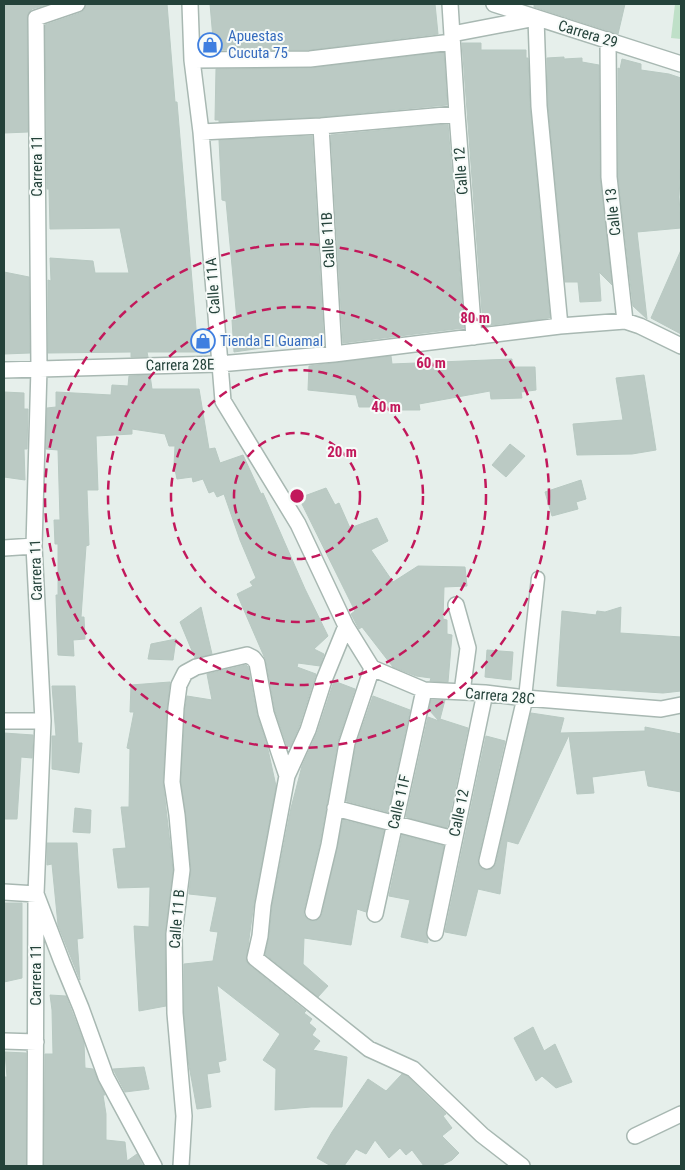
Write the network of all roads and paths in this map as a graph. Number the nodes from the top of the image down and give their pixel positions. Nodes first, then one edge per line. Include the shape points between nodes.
1 (77, 4) edge
2 (190, 4) edge
3 (450, 4) edge
4 (494, 4) edge
5 (536, 18) junction
6 (452, 38) junction
7 (608, 40) junction
8 (192, 60) junction
9 (681, 64) edge
10 (457, 114) junction
11 (321, 126) junction
12 (201, 132) junction
13 (625, 321) junction
14 (560, 326) junction
15 (474, 337) junction
16 (681, 346) edge
17 (334, 354) junction
18 (219, 364) junction
19 (39, 368) junction
20 (4, 370) edge
21 (34, 546) junction
22 (4, 548) edge
23 (538, 578) dead end
24 (456, 604) dead end
25 (346, 626) junction
26 (372, 668) junction
27 (424, 690) junction
28 (462, 692) junction
29 (485, 693) junction
30 (525, 698) junction
31 (681, 705) edge
32 (4, 721) edge
33 (43, 721) junction
34 (287, 776) junction
35 (335, 808) junction
36 (393, 824) junction
37 (454, 840) junction
38 (487, 861) dead end
39 (4, 892) edge
40 (36, 894) junction
41 (313, 912) dead end
42 (375, 914) dead end
43 (435, 933) dead end
44 (4, 1041) edge
45 (36, 1042) junction
46 (681, 1114) edge
47 (635, 1136) dead end
48 (35, 1166) edge
49 (154, 1166) edge
50 (181, 1166) edge
51 (522, 1166) edge

1 - 19 street, Carrera 11 via 36,18
2 - 8 street, Calle 11A
3 - 6 street, Calle 12
4 - 5 street, Carrera 29
5 - 6 street
5 - 7 street, Carrera 29
5 - 14 street via 539,106
6 - 8 street via 310,59
6 - 10 street, Calle 12
7 - 9 street, Carrera 29
7 - 13 street, Calle 13 via 609,177
8 - 12 street, Calle 11A
10 - 11 street
10 - 15 street, Calle 12
11 - 12 street
11 - 17 street, Calle 11B
12 - 18 street, Calle 11A
13 - 14 street, Carrera 28E
13 - 16 street
14 - 15 street, Carrera 28E
15 - 17 street, Carrera 28E
17 - 18 street, Carrera 28E
18 - 19 street, Carrera 28E
18 - 25 street, Calle 11A via 223,401 298,524
19 - 20 street, Carrera 28E
19 - 21 street, Carrera 11
21 - 22 street
21 - 33 street, Carrera 11
23 - 30 lane
24 - 28 street via 468,648
25 - 26 street
25 - 34 street via 308,730
26 - 27 street, Carrera 28C
26 - 35 street via 347,743
27 - 28 street, Carrera 28C
27 - 36 street, Calle 11F
28 - 29 street, Carrera 28C
29 - 30 street, Carrera 28C
29 - 37 street, Calle 12
30 - 31 street, Carrera 28C via 661,709
30 - 38 street
32 - 33 street
33 - 40 street, Carrera 11
34 - 50 street, Calle 11 B via 266,713 257,663 253,658 247,655 196,667 185,673 179,685 176,708 172,782 182,870 174,934 175,1013 184,1116
34 - 51 street via 255,958 369,1049 413,1069 482,1135
35 - 36 street
35 - 41 street
36 - 37 street
36 - 42 street, Calle 11F
37 - 43 street, Calle 12
39 - 40 street
40 - 45 street, Carrera 11
40 - 49 street via 106,1077
44 - 45 street
45 - 48 street, Carrera 11
46 - 47 street

